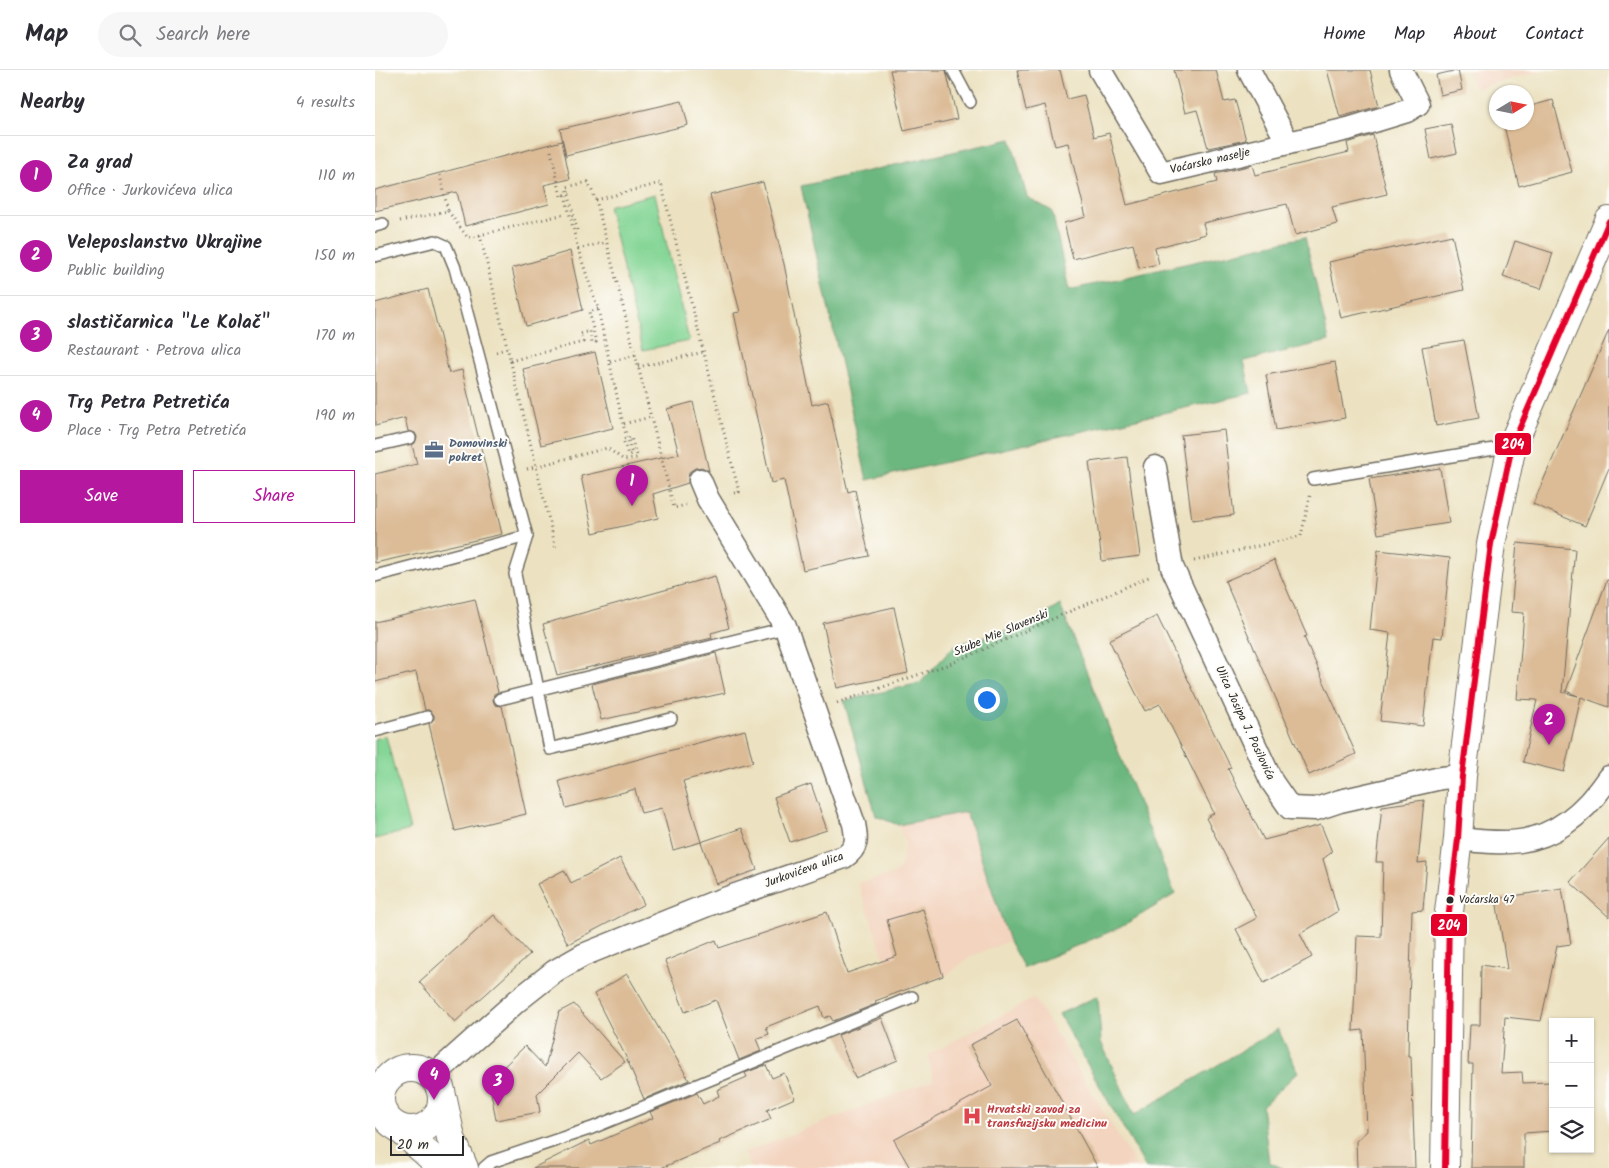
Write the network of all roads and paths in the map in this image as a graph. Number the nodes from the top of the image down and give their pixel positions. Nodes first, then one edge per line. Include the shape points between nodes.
1 (953, 70) edge
2 (1100, 70) edge
3 (1249, 70) edge
4 (1401, 70) edge
5 (970, 102) dead end
6 (1288, 143) junction
7 (551, 151) dead end
8 (439, 171) dead end
9 (570, 193) junction
10 (565, 195) junction
11 (596, 200) junction
12 (448, 211) junction
13 (565, 214) dead end
14 (1609, 221) edge
15 (379, 225) edge
16 (577, 230) dead end
17 (480, 235) junction
18 (606, 242) junction
19 (578, 249) junction
20 (375, 256) edge
21 (598, 309) junction
22 (704, 352) junction
23 (635, 356) junction
24 (510, 361) junction
25 (610, 362) junction
26 (638, 367) junction
27 (651, 417) junction
28 (623, 424) junction
29 (410, 438) dead end
30 (375, 446) edge
31 (1512, 446) junction
32 (537, 466) junction
33 (1155, 468) dead end
34 (1313, 479) joint
35 (704, 489) junction
36 (527, 536) junction
37 (556, 549) dead end
38 (1172, 567) junction
39 (375, 576) edge
40 (785, 626) junction
41 (537, 689) junction
42 (500, 698) dead end
43 (832, 704) dead end
44 (427, 717) dead end
45 (671, 719) dead end
46 (375, 731) edge
47 (1462, 776) junction
48 (1609, 777) edge
49 (1458, 840) junction
50 (912, 997) dead end
51 (386, 1072) edge
52 (438, 1088) junction
53 (386, 1117) edge
54 (443, 1168) edge
55 (464, 1168) edge
56 (484, 1168) edge
57 (1445, 1168) edge

1 - 5 lane
2 - 6 street, Voćarsko naselje via 1161,173
3 - 6 street
4 - 6 street, Voćarsko naselje via 1417,104 1407,111
7 - 10 path via 561,196
8 - 12 path
9 - 10 path
9 - 11 path via 567,187 588,182
9 - 16 path
10 - 19 path
11 - 18 path
11 - 22 path via 661,183
12 - 15 path
12 - 17 path via 468,238
13 - 17 path
14 - 31 street
17 - 24 path
18 - 19 path
18 - 23 path
19 - 21 path
20 - 36 lane via 435,241 446,246 455,268
21 - 24 path via 589,312 596,342 592,344 590,331 580,334 583,342
21 - 25 path
22 - 26 path
22 - 35 path via 739,492
23 - 25 path
23 - 26 path
24 - 32 path
25 - 28 path
26 - 27 path
27 - 28 path
27 - 35 path via 674,508
28 - 32 path via 625,431 628,439 632,454 628,455 623,439 631,436 637,458 624,460 607,448
29 - 30 lane
31 - 34 lane
31 - 47 street via 1491,544
32 - 37 path
33 - 38 street, Ulica Josipa J. Posilovića
34 - 38 path, Stube Mie Slavenski via 1301,536
35 - 40 street, Jurkovićeva ulica
36 - 39 lane
36 - 41 lane via 515,574
38 - 43 path, Stube Mie Slavenski via 953,663
38 - 47 street, Ulica Josipa J. Posilovića via 1272,782 1290,808 1316,809 1441,778
40 - 41 lane
40 - 52 street, Jurkovićeva ulica via 854,824 857,844 852,852 583,955 555,971 517,1001
41 - 42 lane
41 - 45 lane via 550,749
44 - 46 lane
47 - 49 street
48 - 49 street via 1592,802 1557,829 1521,841
49 - 57 street via 1449,912
50 - 56 lane via 592,1128 491,1162
51 - 52 street via 417,1068
51 - 53 street via 380,1094
52 - 53 street via 436,1119 428,1126 419,1130
52 - 55 street via 451,1138
53 - 54 street

